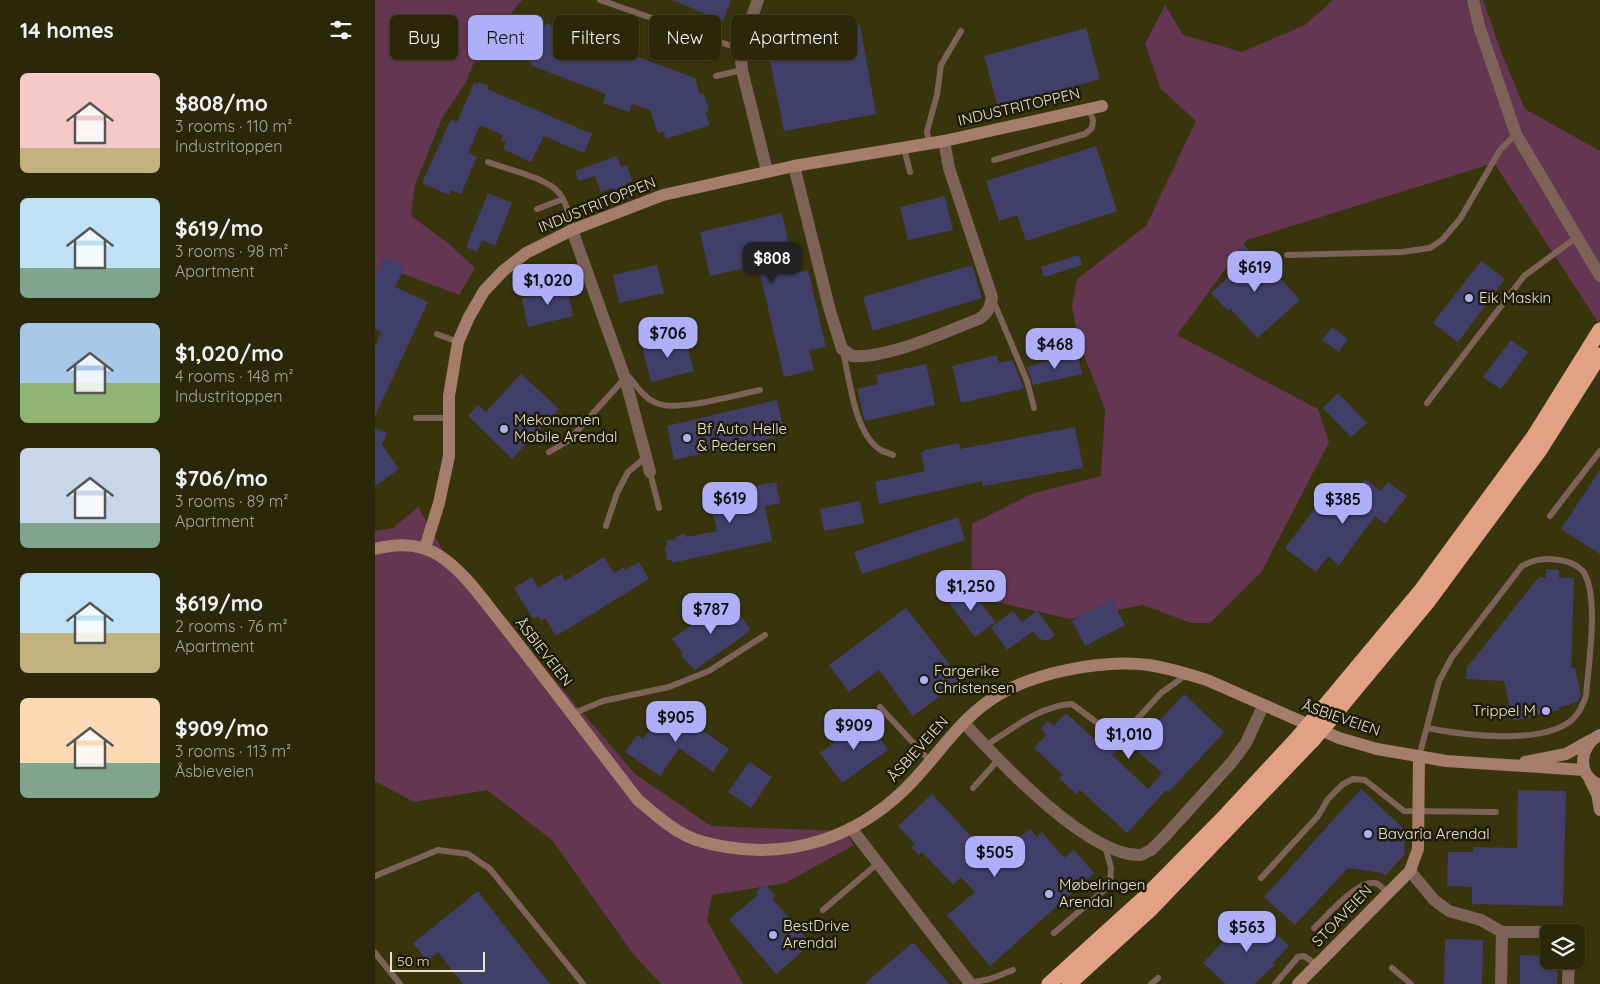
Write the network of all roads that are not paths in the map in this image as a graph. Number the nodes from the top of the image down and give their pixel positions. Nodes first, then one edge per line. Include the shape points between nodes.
1 (600, 0) edge
2 (758, 0) edge
3 (1473, 0) edge
4 (752, 15) edge
5 (961, 31) dead end
6 (731, 46) edge
7 (741, 60) edge
8 (742, 70) junction
9 (716, 76) dead end
10 (1095, 107) joint
11 (1516, 134) junction
12 (943, 141) junction
13 (929, 144) junction
14 (904, 148) junction
15 (994, 160) dead end
16 (488, 162) dead end
17 (794, 166) junction
18 (767, 171) junction
19 (910, 172) dead end
20 (563, 199) junction
21 (537, 209) dead end
22 (572, 230) junction
23 (1577, 237) junction
24 (1287, 255) dead end
25 (584, 263) junction
26 (569, 273) dead end
27 (1600, 276) edge
28 (992, 297) junction
29 (1600, 330) edge
30 (437, 334) dead end
31 (458, 342) junction
32 (842, 348) junction
33 (1596, 350) edge
34 (625, 378) junction
35 (760, 390) dead end
36 (1427, 403) dead end
37 (1034, 408) dead end
38 (416, 418) dead end
39 (449, 418) junction
40 (1600, 451) edge
41 (549, 452) dead end
42 (893, 455) dead end
43 (646, 457) junction
44 (650, 472) joint
45 (659, 508) dead end
46 (1550, 516) dead end
47 (606, 526) dead end
48 (425, 548) junction
49 (375, 550) edge
50 (765, 635) dead end
51 (1187, 674) junction
52 (1263, 706) junction
53 (880, 707) dead end
54 (571, 714) junction
55 (964, 723) junction
56 (1427, 728) junction
57 (1597, 735) edge
58 (1306, 738) junction
59 (985, 746) junction
60 (1419, 758) junction
61 (999, 759) junction
62 (930, 761) junction
63 (1510, 765) junction
64 (1586, 774) junction
65 (1600, 785) edge
66 (973, 788) dead end
67 (1600, 810) edge
68 (1417, 812) junction
69 (1496, 812) dead end
70 (851, 828) junction
71 (1105, 846) junction
72 (877, 864) junction
73 (1411, 871) junction
74 (375, 876) edge
75 (1261, 878) dead end
76 (1387, 893) junction
77 (823, 910) dead end
78 (1314, 928) dead end
79 (1502, 932) junction
80 (1540, 932) edge
81 (1054, 933) dead end
82 (375, 953) edge
83 (1317, 965) junction
84 (1392, 968) dead end
85 (1569, 969) edge
86 (1013, 970) dead end
87 (1158, 978) dead end
88 (969, 983) edge
89 (400, 984) edge
90 (583, 984) edge
91 (1049, 984) edge
92 (1069, 984) edge
93 (1151, 984) edge
94 (1275, 984) edge
95 (1298, 984) edge
96 (1411, 984) edge
97 (1501, 984) edge
98 (1568, 984) edge

1 - 6 lane
2 - 4 street
3 - 11 street
5 - 13 lane via 941,65 927,131
7 - 8 street
8 - 9 lane
8 - 18 street
10 - 12 street, INDUSTRITOPPEN
10 - 15 lane via 1092,128 1085,134
11 - 23 street
11 - 24 lane via 1500,150 1460,219 1431,248 1403,252
12 - 13 street, INDUSTRITOPPEN
12 - 28 street, INDUSTRITOPPEN
13 - 14 street, INDUSTRITOPPEN
14 - 17 street, INDUSTRITOPPEN
14 - 19 lane
16 - 20 lane via 547,184
17 - 18 street, INDUSTRITOPPEN
17 - 32 street
18 - 22 street, INDUSTRITOPPEN via 663,195
20 - 21 lane
20 - 22 lane
22 - 25 street
22 - 31 street, INDUSTRITOPPEN via 526,253 503,271 484,291
23 - 27 street
23 - 36 lane via 1524,276
25 - 26 lane
25 - 34 street
28 - 32 street via 987,313 979,319 911,344 861,357 852,356
28 - 37 lane, INDUSTRITOPPEN via 1027,381
29 - 33 highway
30 - 31 lane
31 - 39 street, INDUSTRITOPPEN via 452,368
32 - 42 lane via 866,435 879,449
33 - 58 highway, bridge via 1422,589
34 - 35 lane via 630,378 646,397 659,404 674,406
34 - 41 lane via 568,441
34 - 43 street
38 - 39 lane
39 - 48 street, INDUSTRITOPPEN via 449,456
40 - 46 lane
43 - 44 street
43 - 47 lane via 628,472
44 - 45 lane
48 - 49 street, ÅSBIEVEIEN via 401,544
48 - 54 street, ÅSBIEVEIEN via 446,561 469,584
50 - 54 lane via 709,671 669,687 603,702
51 - 52 street, ÅSBIEVEIEN
51 - 55 street, ÅSBIEVEIEN via 1149,665 1073,669 1018,685 989,700
51 - 59 lane via 1161,692 1119,739 1072,704 1055,705 1035,714
52 - 60 street, ÅSBIEVEIEN via 1339,738
52 - 71 street via 1246,743 1232,762 1151,850 1135,855
53 - 62 lane
54 - 70 street, ÅSBIEVEIEN via 638,800 663,822 688,836 715,845 765,851 823,842
55 - 59 street
55 - 62 street, ÅSBIEVEIEN
56 - 56 lane via 1451,733 1513,736 1544,733 1572,720 1582,709 1586,696 1593,607 1588,580 1582,570 1567,562 1547,558 1522,566 1452,657 1439,681
56 - 60 lane
57 - 63 street, ÅSBIEVEIEN via 1566,754
57 - 64 street via 1583,754
58 - 91 highway via 1146,896
58 - 92 highway via 1150,910
59 - 61 street
60 - 63 street, ÅSBIEVEIEN
60 - 68 street
61 - 66 lane
61 - 71 street via 1073,828
62 - 70 street, ÅSBIEVEIEN via 904,791
63 - 64 street, ÅSBIEVEIEN
64 - 65 street
64 - 67 street via 1597,794
68 - 69 lane
68 - 73 street via 1418,849
68 - 75 lane via 1404,811 1365,780 1353,779 1328,799 1318,816
70 - 72 street
71 - 81 lane via 1111,868 1110,885
72 - 77 lane
72 - 88 street
73 - 76 street, STOAVEIEN
73 - 79 street via 1435,900 1449,911 1481,920
74 - 90 lane via 438,850 468,854 490,869
76 - 78 lane via 1379,885 1366,883
76 - 83 street, STOAVEIEN
79 - 80 street
79 - 97 street
82 - 89 lane
83 - 94 lane via 1304,956 1298,957
83 - 95 street, STOAVEIEN
84 - 96 lane
85 - 98 street
86 - 88 lane
87 - 93 lane

